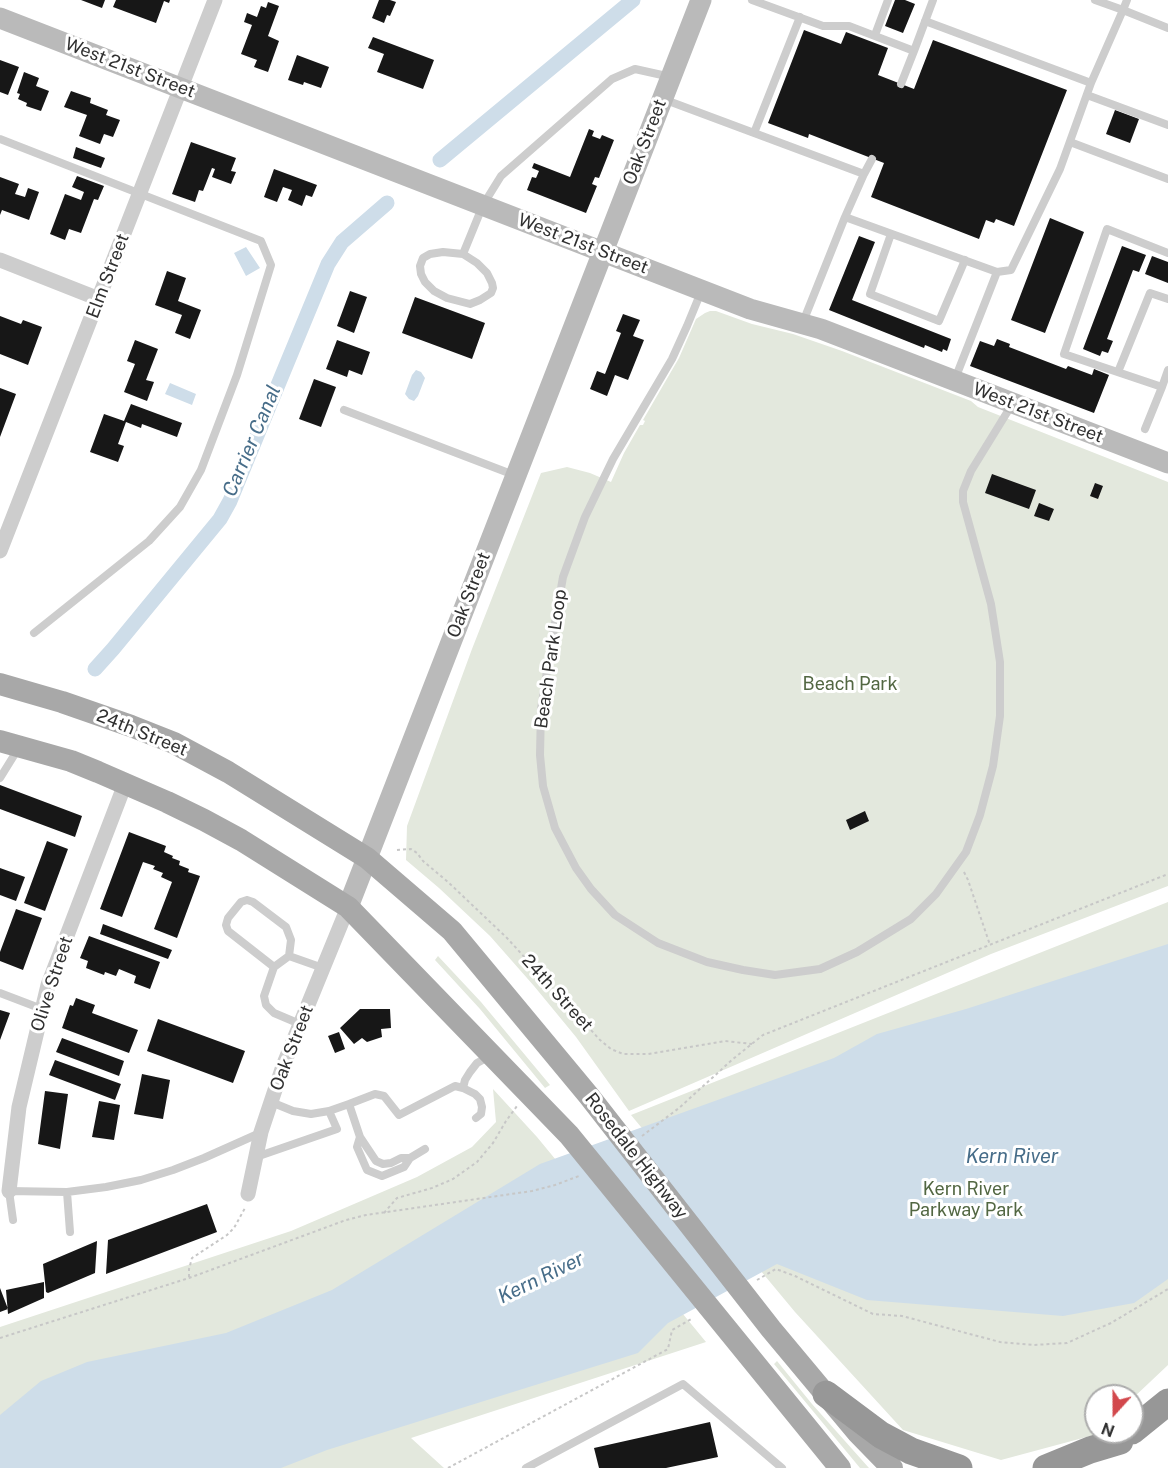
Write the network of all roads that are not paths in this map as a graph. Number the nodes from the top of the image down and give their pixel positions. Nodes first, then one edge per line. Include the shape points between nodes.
1 (215, 0) edge
2 (701, 0) edge
3 (752, 0) edge
4 (888, 0) edge
5 (933, 0) edge
6 (1095, 0) edge
7 (1127, 0) edge
8 (1123, 10) junction
9 (0, 18) edge
10 (800, 18) junction
11 (925, 21) junction
12 (1168, 28) edge
13 (875, 35) junction
14 (914, 51) junction
15 (671, 77) junction
16 (901, 84) dead end
17 (1091, 84) junction
18 (181, 88) junction
19 (1087, 95) junction
20 (662, 99) junction
21 (1168, 125) edge
22 (754, 133) junction
23 (0, 139) edge
24 (1070, 142) junction
25 (872, 159) dead end
26 (864, 174) junction
27 (1168, 179) edge
28 (140, 194) junction
29 (483, 205) junction
30 (845, 217) junction
31 (891, 234) junction
32 (603, 252) junction
33 (1168, 253) edge
34 (463, 254) junction
35 (0, 260) edge
36 (965, 260) junction
37 (997, 272) junction
38 (701, 290) junction
39 (99, 299) junction
40 (1168, 299) edge
41 (802, 324) junction
42 (1168, 370) edge
43 (1118, 372) junction
44 (955, 380) junction
45 (1161, 387) junction
46 (1013, 404) junction
47 (344, 410) dead end
48 (1145, 429) dead end
49 (1168, 463) edge
50 (515, 476) junction
51 (0, 551) edge
52 (34, 633) dead end
53 (0, 684) edge
54 (10, 743) edge
55 (0, 778) edge
56 (125, 784) junction
57 (367, 858) junction
58 (348, 907) junction
59 (290, 956) junction
60 (274, 967) junction
61 (323, 968) junction
62 (0, 993) edge
63 (42, 1009) junction
64 (300, 1024) junction
65 (492, 1055) junction
66 (463, 1088) junction
67 (271, 1102) junction
68 (348, 1104) junction
69 (329, 1110) junction
70 (476, 1118) dead end
71 (261, 1132) junction
72 (360, 1137) junction
73 (425, 1149) dead end
74 (256, 1157) junction
75 (410, 1158) junction
76 (9, 1191) junction
77 (67, 1192) junction
78 (248, 1194) road end
79 (13, 1220) dead end
80 (70, 1232) dead end
81 (826, 1394) junction
82 (1168, 1402) edge
83 (1144, 1422) edge
84 (1105, 1444) edge
85 (1120, 1444) edge
86 (526, 1468) edge
87 (782, 1468) edge
88 (840, 1468) edge
89 (892, 1468) edge
90 (959, 1468) edge
91 (1046, 1468) edge
92 (1097, 1468) edge

1 - 18 street, Elm Street
2 - 15 street, Oak Street
3 - 10 lane
4 - 13 lane
5 - 11 lane
6 - 8 lane
7 - 8 lane
8 - 12 lane
8 - 17 lane
9 - 18 street, West 21st Street
10 - 13 lane via 823,26 849,26
10 - 22 lane
11 - 14 lane
11 - 17 lane
13 - 14 lane
14 - 16 lane
15 - 20 street, Oak Street
15 - 29 lane via 635,69 612,79 501,176
17 - 19 lane
18 - 28 street, Elm Street
18 - 29 street, West 21st Street
19 - 21 lane
19 - 24 lane
20 - 22 lane
20 - 32 street, Oak Street
22 - 26 lane
23 - 28 lane
24 - 27 lane
24 - 37 lane via 1011,270
25 - 26 lane
26 - 30 lane
28 - 39 street, Elm Street
28 - 52 lane via 261,241 271,265 237,375 201,470 180,507 149,541
29 - 32 street, West 21st Street
29 - 34 lane
30 - 31 lane
30 - 41 lane
31 - 36 lane
31 - 36 lane via 870,294 939,321
32 - 38 street, West 21st Street
32 - 50 street, Oak Street
33 - 43 lane via 1107,229 1065,354
34 - 34 lane via 430,254 423,258 421,274 434,291 470,304 488,296 493,288 487,273
35 - 39 street
36 - 37 lane
37 - 44 lane
38 - 41 street, West 21st Street
38 - 46 lane, Beach Park Loop via 672,359 613,459 563,577 542,709 540,755 543,786 555,828 591,889 615,915 658,943 707,962 775,975 820,969 858,952 910,919 936,894 966,852 993,765 1000,716 1000,662 991,604 963,490
39 - 51 street, Elm Street
40 - 43 lane via 1150,292
41 - 44 street, West 21st Street
42 - 45 lane
43 - 45 lane
44 - 46 street, West 21st Street
45 - 48 lane
46 - 49 street, West 21st Street
47 - 50 lane
50 - 57 street, Oak Street
53 - 57 main road, 24th Street via 174,743
54 - 55 lane
54 - 56 main road via 71,761
56 - 58 main road via 241,840
56 - 63 street, Olive Street
57 - 58 street, Oak Street
57 - 81 main road, Rosedale Highway via 452,931
58 - 61 street, Oak Street
58 - 65 main road
59 - 60 lane
59 - 60 lane via 291,940 286,927 280,928 253,902 241,902 228,918 228,931 243,938
59 - 61 lane
60 - 64 lane via 264,996 266,1005 274,1013
61 - 64 street, Oak Street
62 - 63 lane
63 - 76 street, Olive Street via 19,1107
64 - 67 street, Oak Street
65 - 66 lane via 476,1065
65 - 88 main road via 568,1135
66 - 68 lane via 455,1086 399,1115 384,1096 375,1094
66 - 70 lane via 480,1099 481,1114
67 - 69 lane via 310,1114
67 - 71 street, Oak Street
68 - 69 lane
68 - 72 lane
69 - 74 lane via 337,1129
71 - 74 street, Oak Street
71 - 77 lane via 141,1180
72 - 75 lane via 376,1161 383,1164
72 - 75 lane via 357,1147 361,1159 374,1174 392,1173 404,1167
73 - 75 lane
74 - 78 street, Oak Street
76 - 77 lane
76 - 79 lane
77 - 80 lane
81 - 89 main road, Rosedale Highway
81 - 90 highway via 881,1435 911,1451
82 - 83 highway
84 - 91 highway
85 - 92 highway
86 - 87 lane via 683,1384

